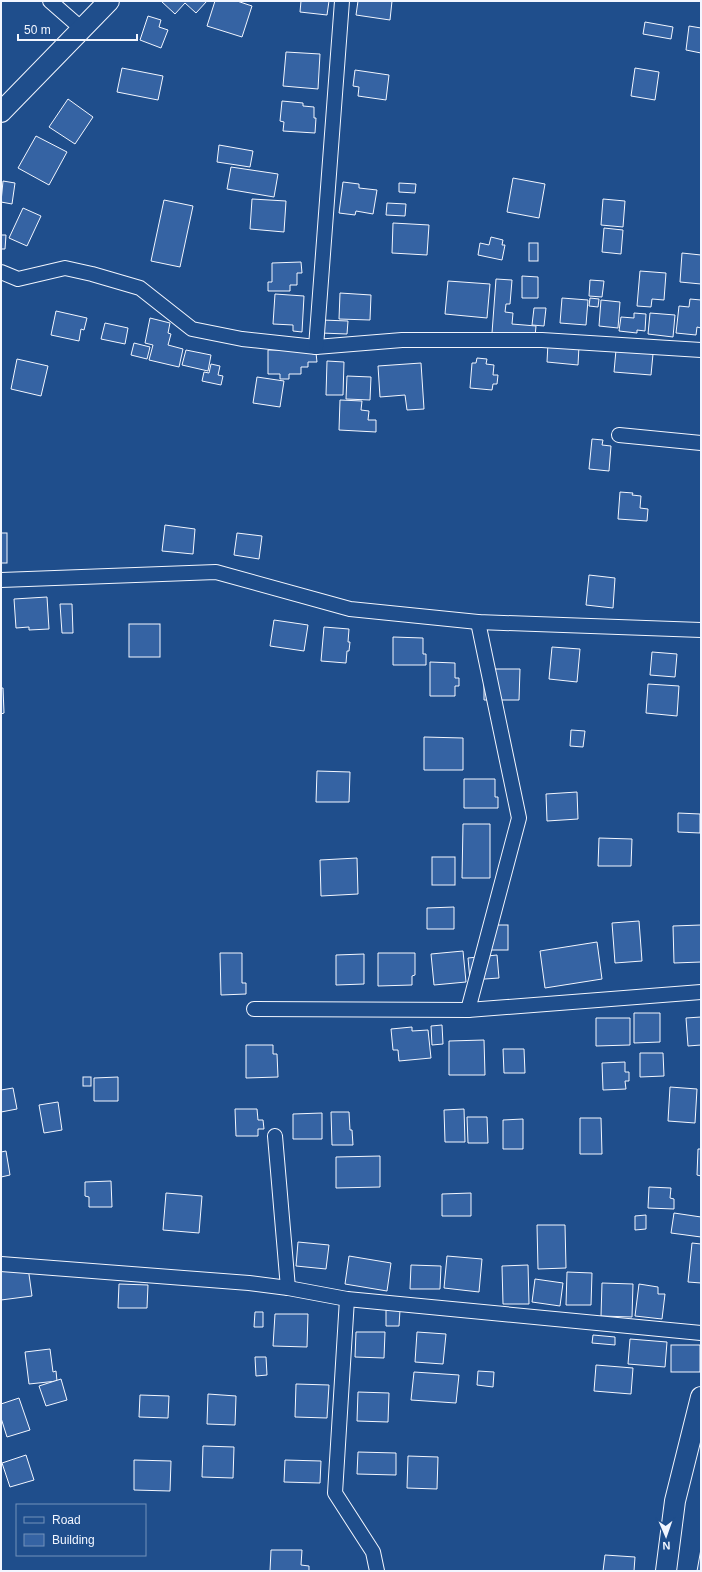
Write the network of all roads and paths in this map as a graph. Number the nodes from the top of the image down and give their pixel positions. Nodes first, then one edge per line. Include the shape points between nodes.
1 (50, 1) edge
2 (109, 1) edge
3 (342, 1) edge
4 (82, 29) junction
5 (1, 112) edge
6 (1, 272) edge
7 (316, 347) junction
8 (701, 350) edge
9 (619, 435) dead end
10 (701, 443) edge
11 (1, 580) edge
12 (478, 622) junction
13 (701, 630) edge
14 (701, 992) edge
15 (254, 1009) dead end
16 (468, 1010) junction
17 (275, 1136) dead end
18 (1, 1264) edge
19 (288, 1288) junction
20 (346, 1299) junction
21 (701, 1332) edge
22 (701, 1397) edge
23 (377, 1571) edge
24 (666, 1571) edge

1 - 4 street
2 - 4 street
3 - 7 street
4 - 5 street
6 - 7 street via 18,279 65,268 92,274 140,288 192,329 242,339
7 - 8 street via 402,340 542,340
9 - 10 street
11 - 12 street via 216,572 350,609
12 - 13 street
12 - 16 street via 519,818
14 - 16 street
15 - 16 street
17 - 19 street
18 - 19 street
19 - 20 street
20 - 21 street
20 - 23 street via 335,1493 373,1552
22 - 24 street via 675,1501

